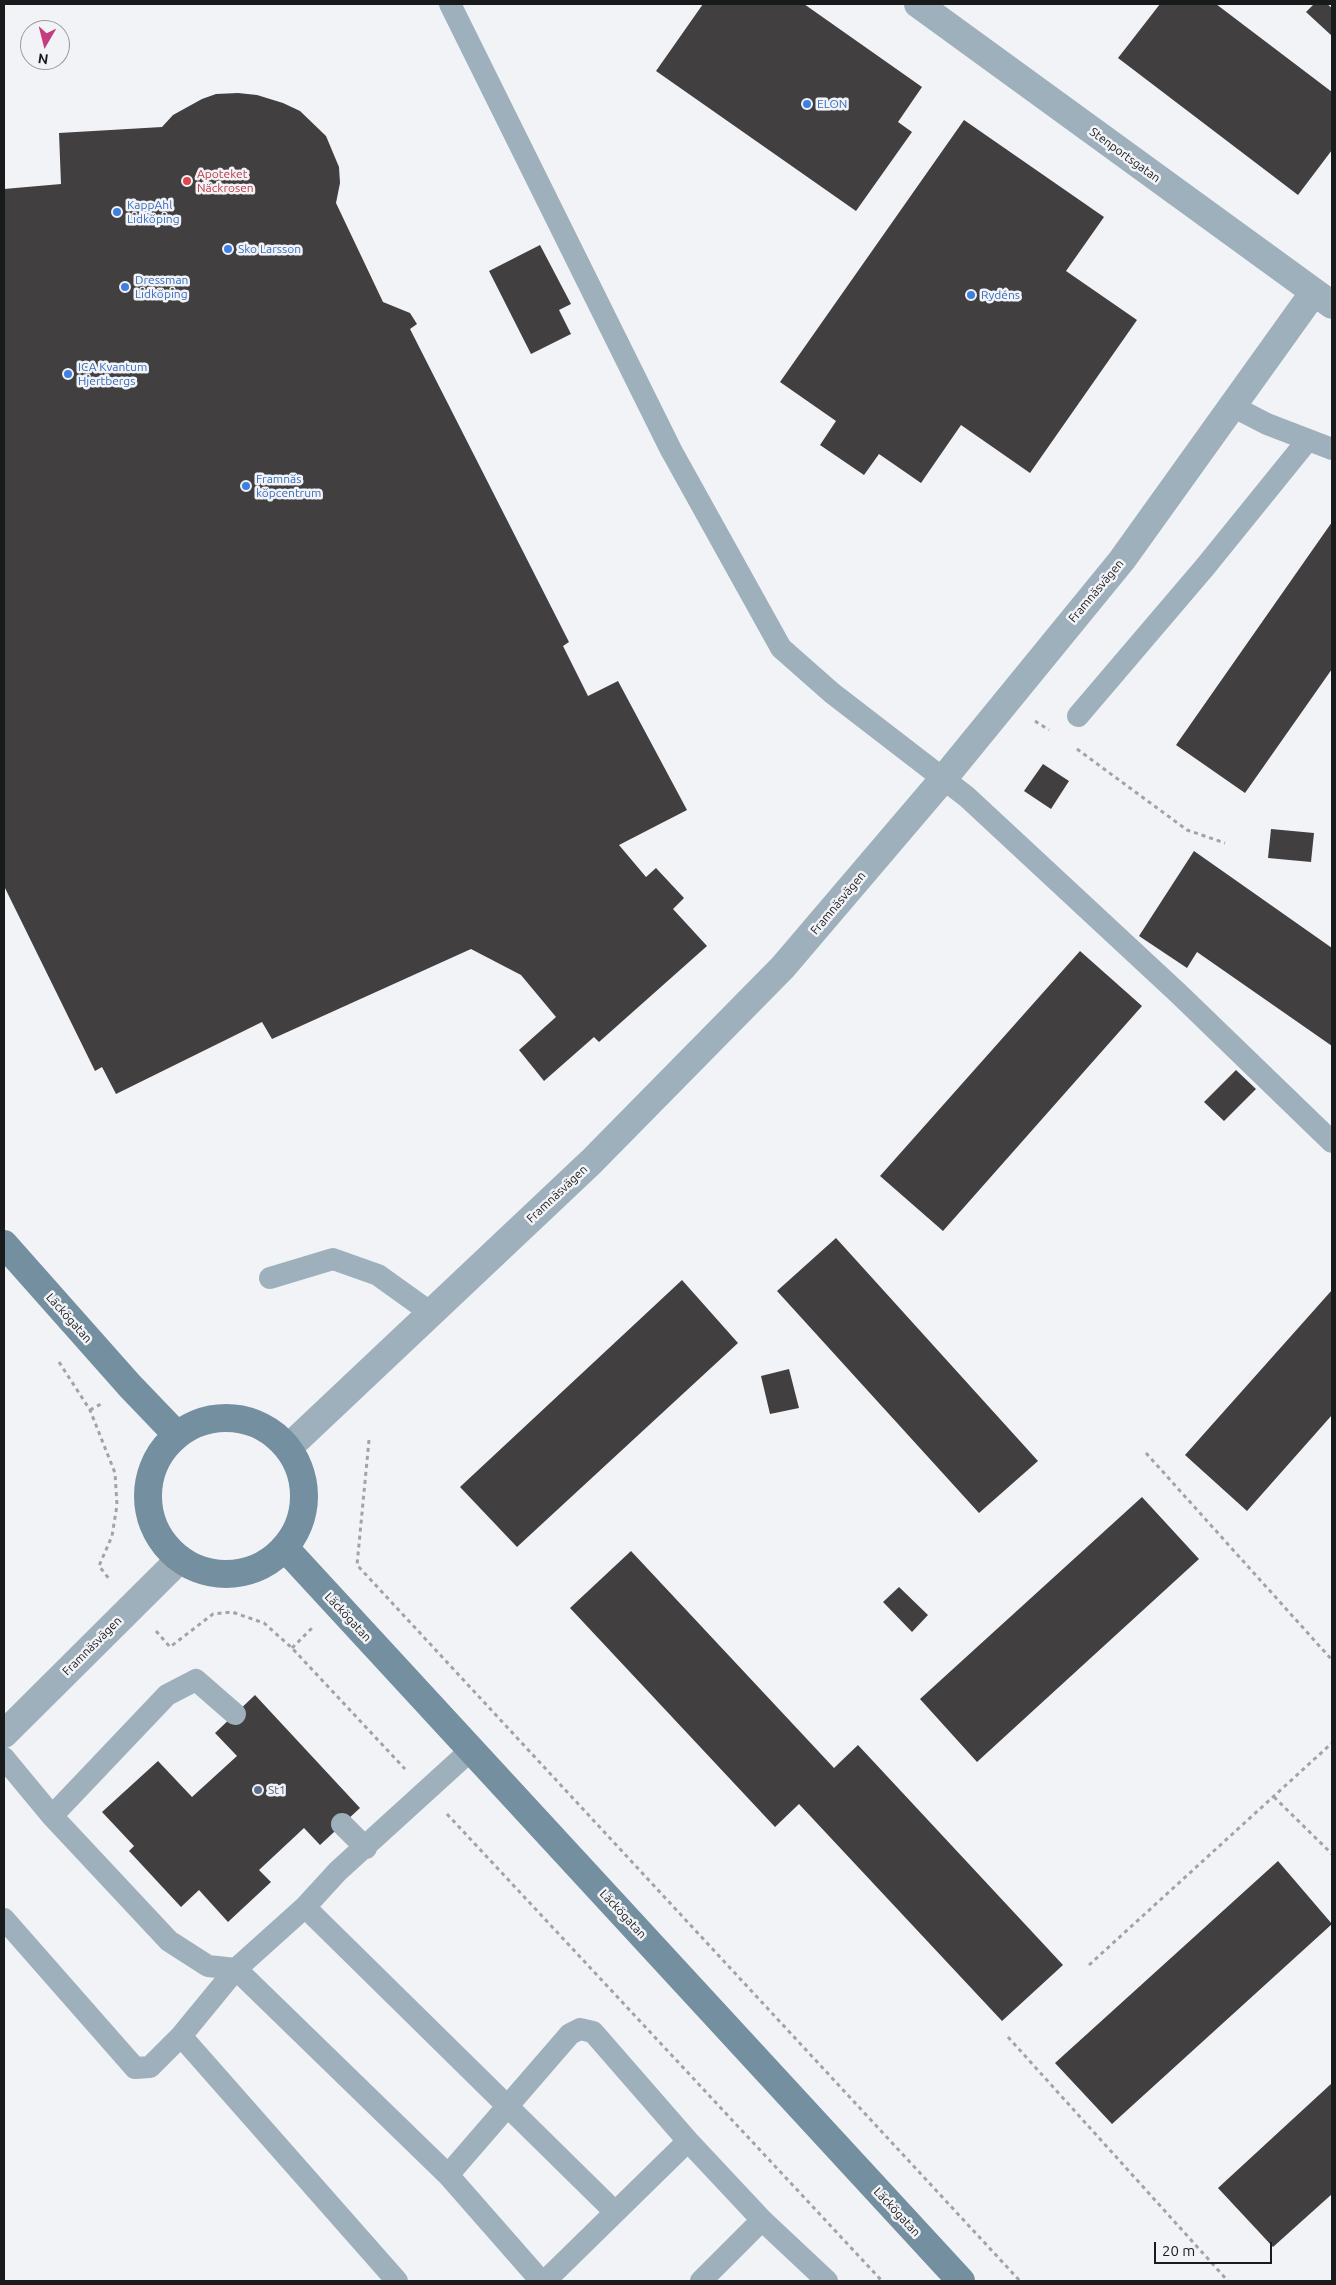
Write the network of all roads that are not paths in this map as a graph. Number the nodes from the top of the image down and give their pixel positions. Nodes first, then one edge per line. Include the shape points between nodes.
1 (450, 4) edge
2 (918, 4) edge
3 (1323, 298) edge
4 (1232, 406) junction
5 (1307, 441) junction
6 (1332, 449) edge
7 (1078, 716) dead end
8 (944, 778) junction
9 (1332, 1142) edge
10 (4, 1244) edge
11 (270, 1278) dead end
12 (431, 1313) junction
13 (177, 1435) junction
14 (288, 1448) junction
15 (285, 1548) junction
16 (180, 1559) junction
17 (235, 1714) dead end
18 (4, 1734) edge
19 (471, 1750) junction
20 (4, 1758) edge
21 (52, 1816) junction
22 (342, 1824) dead end
23 (366, 1848) junction
24 (305, 1907) junction
25 (4, 1919) edge
26 (236, 1969) junction
27 (181, 2036) junction
28 (509, 2105) junction
29 (688, 2140) junction
30 (448, 2175) junction
31 (615, 2212) junction
32 (762, 2220) junction
33 (397, 2281) edge
34 (541, 2281) edge
35 (545, 2281) edge
36 (701, 2281) edge
37 (827, 2281) edge
38 (961, 2281) edge

1 - 8 lane via 671,450 781,648 832,693
2 - 3 street, Stenportsgatan
3 - 4 street, Framnäsvägen
4 - 5 lane
4 - 8 street, Framnäsvägen via 1122,560
5 - 6 lane
5 - 7 lane
8 - 9 lane via 1179,994
8 - 12 street, Framnäsvägen via 783,967 591,1162
10 - 13 main road, Läckögatan
11 - 12 lane via 333,1259 378,1275
12 - 14 street, Framnäsvägen
13 - 14 main road via 194,1424 235,1418 273,1434
13 - 16 main road via 153,1468 148,1488 154,1528
14 - 15 main road via 303,1481 305,1498 295,1534
15 - 16 main road via 253,1570 235,1574 197,1569
15 - 19 main road, Läckögatan
16 - 18 street, Framnäsvägen
17 - 21 lane via 196,1680 167,1695
19 - 23 lane
19 - 38 main road, Läckögatan
20 - 21 lane
21 - 26 lane via 169,1941 208,1966
22 - 23 lane
23 - 24 lane via 338,1871
24 - 26 lane
24 - 28 lane
25 - 27 lane via 135,2068 150,2067
26 - 27 lane
26 - 30 lane
27 - 33 lane
28 - 29 lane via 570,2034 580,2029 593,2032
28 - 30 lane
28 - 31 lane
29 - 31 lane
29 - 32 lane
30 - 34 lane
31 - 35 lane
32 - 36 lane
32 - 37 lane

